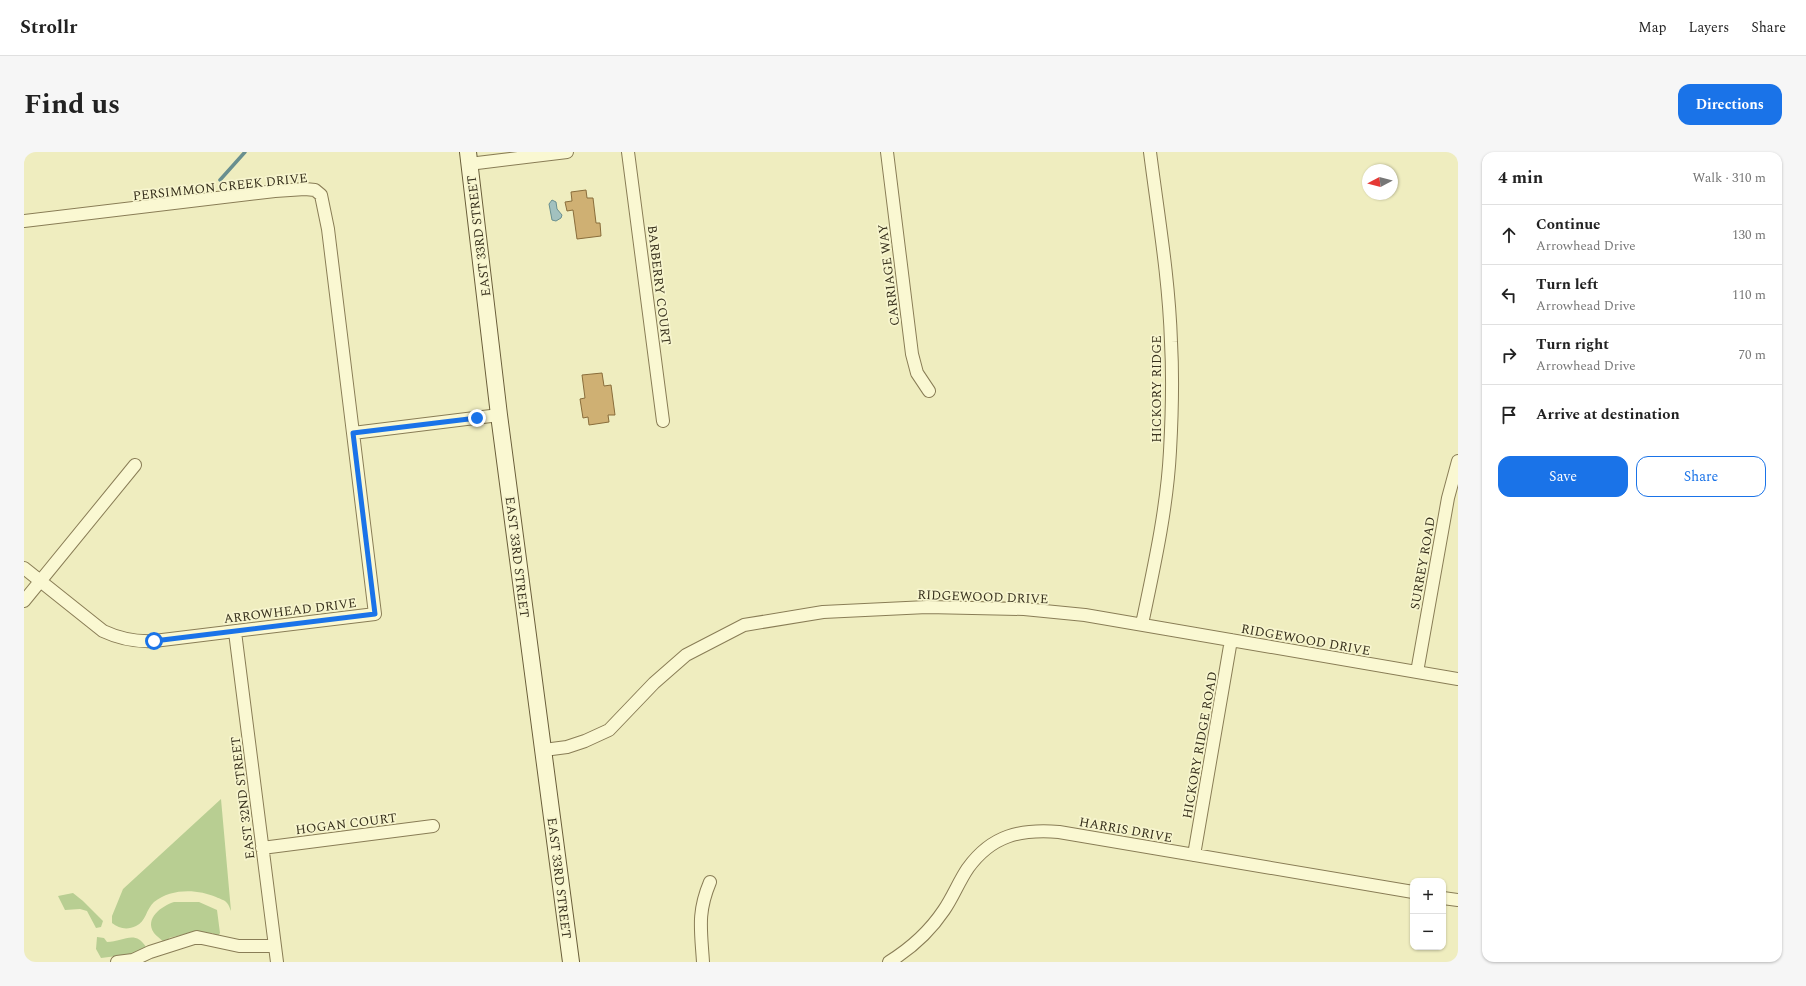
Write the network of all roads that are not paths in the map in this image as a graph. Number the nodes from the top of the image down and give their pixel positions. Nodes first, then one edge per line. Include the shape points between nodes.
1 (567, 152) edge
2 (628, 152) edge
3 (887, 152) edge
4 (1150, 152) edge
5 (469, 158) edge
6 (24, 221) edge
7 (929, 391) dead end
8 (499, 415) junction
9 (663, 421) dead end
10 (353, 433) junction
11 (1458, 461) edge
12 (135, 465) dead end
13 (24, 568) edge
14 (40, 582) junction
15 (24, 601) edge
16 (1142, 624) junction
17 (235, 632) junction
18 (1231, 640) junction
19 (1417, 672) junction
20 (1458, 679) edge
21 (544, 750) junction
22 (433, 826) dead end
23 (262, 848) junction
24 (1194, 855) junction
25 (710, 882) dead end
26 (1410, 891) edge
27 (1446, 898) edge
28 (1458, 900) edge
29 (275, 946) junction
30 (117, 962) edge
31 (277, 962) edge
32 (571, 962) edge
33 (703, 962) edge
34 (889, 962) edge

1 - 5 street
2 - 9 street, BARBERRY COURT
3 - 7 street, CARRIAGE WAY via 912,354 917,373
4 - 16 street, HICKORY RIDGE via 1168,296 1172,392 1170,452 1159,540
5 - 8 street, EAST 33RD STREET
6 - 10 street, PERSIMMON CREEK DRIVE via 275,191 315,190 321,195 328,229
8 - 10 street
8 - 21 street, EAST 33RD STREET
10 - 17 street, ARROWHEAD DRIVE via 375,614
11 - 19 street, SURREY ROAD via 1448,498
12 - 14 street
13 - 14 street, ARROWHEAD DRIVE
14 - 15 street
14 - 17 street, ARROWHEAD DRIVE via 103,631 118,638 148,641
16 - 18 street, RIDGEWOOD DRIVE
16 - 21 street, RIDGEWOOD DRIVE via 1024,609 964,607 823,612 744,625 686,655 609,730 567,747
17 - 23 street, EAST 32ND STREET
18 - 19 street, RIDGEWOOD DRIVE
18 - 24 street, HICKORY RIDGE ROAD
19 - 20 street, RIDGEWOOD DRIVE
21 - 32 street, EAST 33RD STREET
22 - 23 street, HOGAN COURT
23 - 29 street, EAST 32ND STREET
24 - 26 street, HARRIS DRIVE
24 - 34 street, HARRIS DRIVE via 1059,832 1027,831 1005,837 986,849 968,868 931,927 906,951
25 - 33 street via 702,900 700,921
27 - 28 street
29 - 30 street via 239,946 197,937 132,960
29 - 31 street, EAST 32ND STREET

